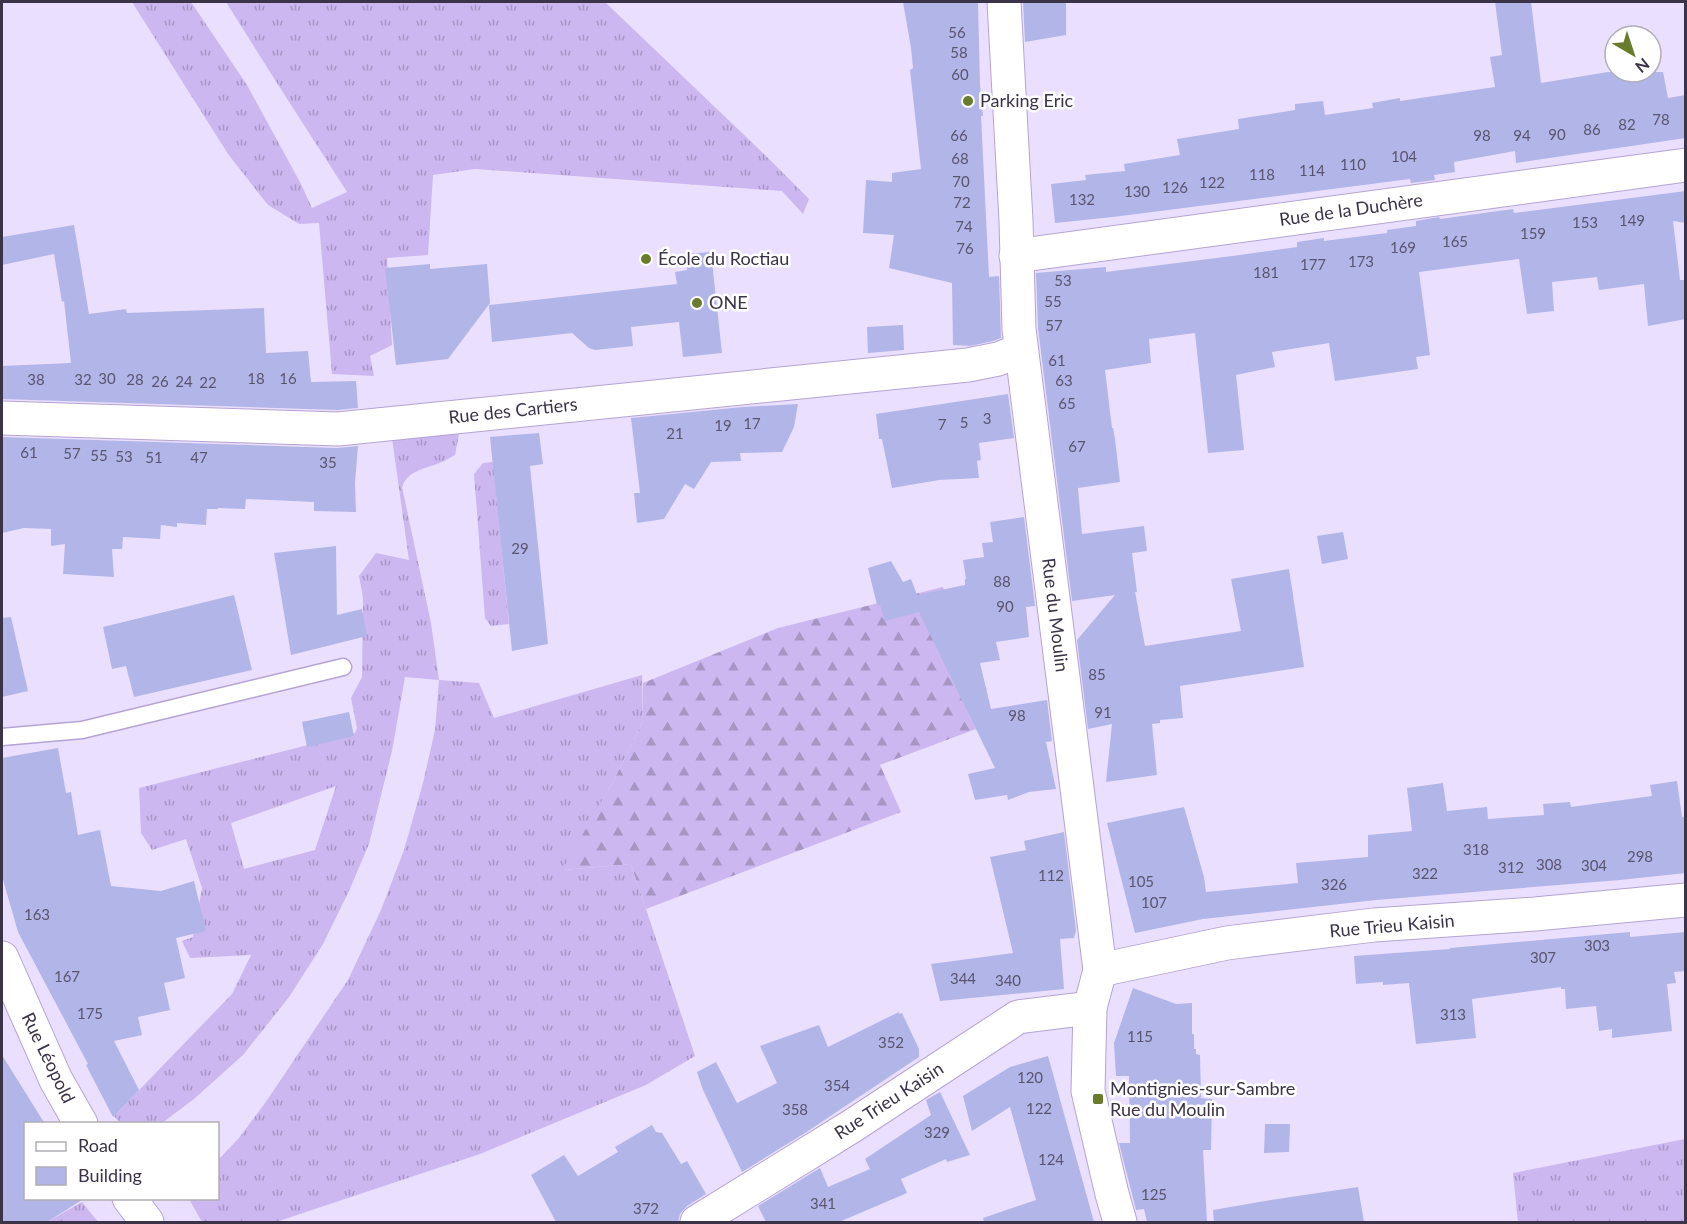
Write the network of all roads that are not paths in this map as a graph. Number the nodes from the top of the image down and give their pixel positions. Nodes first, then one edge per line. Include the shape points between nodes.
1 (1004, 2) edge
2 (1686, 165) edge
3 (1016, 256) junction
4 (1021, 350) junction
5 (2, 418) edge
6 (343, 667) dead end
7 (2, 737) edge
8 (1686, 900) edge
9 (2, 958) edge
10 (1100, 970) junction
11 (1090, 1008) junction
12 (80, 1122) edge
13 (130, 1200) edge
14 (147, 1222) edge
15 (697, 1222) edge
16 (1120, 1222) edge

1 - 3 street, Rue du Moulin
2 - 3 street, Rue de la Duchère
3 - 4 street, Rue du Moulin
4 - 5 street, Rue des Cartiers via 968,365 338,429
4 - 10 street, Rue du Moulin
6 - 7 lane via 82,730
8 - 10 street, Rue Trieu Kaisin via 1374,925 1227,943
9 - 12 street, Rue Léopold via 56,1080
10 - 11 street, Rue du Moulin
11 - 15 street, Rue Trieu Kaisin via 1018,1017
11 - 16 street, Rue du Moulin via 1088,1091
13 - 14 street

